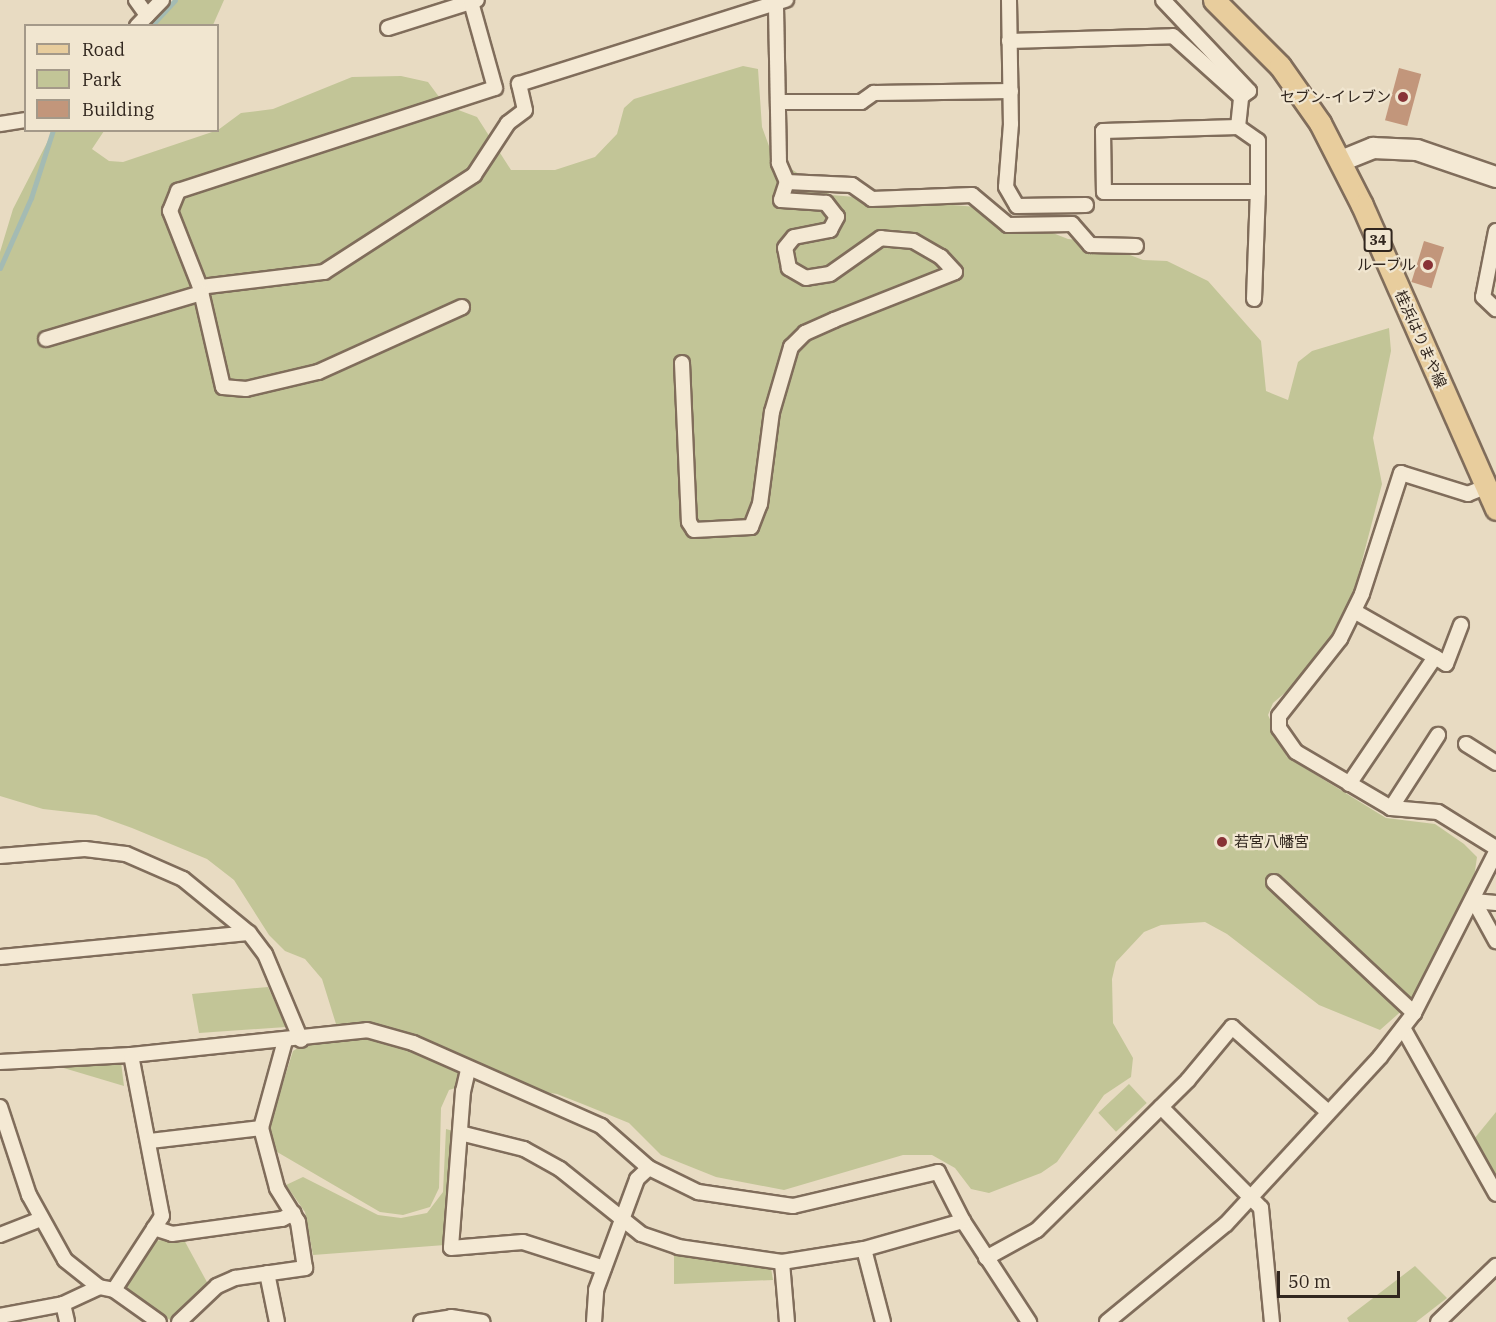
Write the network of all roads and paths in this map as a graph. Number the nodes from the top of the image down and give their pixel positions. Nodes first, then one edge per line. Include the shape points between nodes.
1 (136, 0) edge
2 (162, 0) edge
3 (776, 0) edge
4 (786, 0) edge
5 (1009, 0) edge
6 (1163, 0) edge
7 (1214, 0) edge
8 (474, 1) edge
9 (758, 2) edge
10 (147, 15) junction
11 (139, 24) edge
12 (388, 28) dead end
13 (1009, 41) junction
14 (1011, 91) junction
15 (1241, 97) junction
16 (778, 102) junction
17 (24, 120) edge
18 (0, 124) edge
19 (1239, 127) junction
20 (1341, 161) junction
21 (1496, 177) edge
22 (787, 182) junction
23 (1258, 192) junction
24 (1086, 205) dead end
25 (1496, 231) edge
26 (1136, 246) dead end
27 (200, 290) junction
28 (1254, 299) dead end
29 (462, 307) dead end
30 (1496, 309) edge
31 (46, 339) dead end
32 (682, 363) dead end
33 (1485, 487) junction
34 (1496, 509) edge
35 (1354, 611) junction
36 (1461, 625) dead end
37 (1435, 657) junction
38 (1438, 735) dead end
39 (1466, 744) dead end
40 (1496, 763) edge
41 (1349, 784) junction
42 (1391, 808) junction
43 (1496, 850) edge
44 (0, 856) edge
45 (1274, 882) dead end
46 (1474, 900) junction
47 (1496, 903) edge
48 (249, 933) junction
49 (1496, 941) edge
50 (0, 957) edge
51 (1414, 1012) junction
52 (1403, 1028) junction
53 (301, 1040) junction
54 (285, 1041) junction
55 (131, 1055) junction
56 (0, 1062) edge
57 (468, 1070) junction
58 (0, 1107) edge
59 (1161, 1107) junction
60 (1328, 1112) junction
61 (261, 1128) junction
62 (460, 1133) junction
63 (150, 1141) junction
64 (649, 1168) junction
65 (1252, 1194) junction
66 (1496, 1194) edge
67 (294, 1213) junction
68 (41, 1220) junction
69 (621, 1221) junction
70 (963, 1221) junction
71 (154, 1228) junction
72 (0, 1235) edge
73 (864, 1249) junction
74 (986, 1258) junction
75 (782, 1262) junction
76 (1496, 1266) edge
77 (604, 1268) junction
78 (267, 1274) junction
79 (99, 1287) junction
80 (114, 1290) junction
81 (63, 1304) junction
82 (0, 1317) edge
83 (67, 1322) edge
84 (159, 1322) edge
85 (179, 1322) edge
86 (277, 1322) edge
87 (421, 1322) edge
88 (483, 1322) edge
89 (594, 1322) edge
90 (787, 1322) edge
91 (883, 1322) edge
92 (1029, 1322) edge
93 (1107, 1322) edge
94 (1272, 1322) edge
95 (1438, 1322) edge

1 - 10 street
2 - 10 street
3 - 4 street
3 - 9 street
3 - 16 street
5 - 13 street
6 - 15 street via 1249,91
7 - 20 main road, 桂浜はりまや線 / 34 via 1298,89
8 - 12 street
8 - 27 street via 495,88 178,191 170,211
9 - 27 street via 519,84 525,110 508,123 474,175 324,272
10 - 11 street
13 - 14 street
13 - 15 street via 1173,36
14 - 16 street via 874,93 861,102
14 - 24 street via 1005,187 1017,206
15 - 19 street
16 - 22 street via 779,163
17 - 18 street
19 - 23 street via 1258,141
19 - 23 street via 1103,131 1104,192
20 - 21 street via 1373,148 1417,150
20 - 33 main road, 桂浜はりまや線 / 34
22 - 26 street via 852,185 872,199 972,195 1008,225 1072,224 1090,245
22 - 32 street via 782,200 826,203 837,217 830,230 794,237 785,248 789,268 806,278 830,274 881,238 914,241 941,257 955,272 804,333 791,347 774,402 760,504 751,527 694,530 689,522
23 - 28 street
25 - 30 street via 1483,297
27 - 29 street via 223,387 234,388 318,372
27 - 31 street
33 - 34 main road, 桂浜はりまや線 / 34
33 - 35 street via 1468,494 1401,473
35 - 37 street
35 - 41 street via 1311,682 1279,716 1279,728 1296,752
36 - 37 street via 1446,664
37 - 41 street
38 - 42 street
39 - 40 street
41 - 42 street
42 - 43 street via 1438,812
43 - 46 street
44 - 48 street via 85,849 126,854 183,879
45 - 51 street
46 - 47 street
46 - 49 street
46 - 51 street
48 - 50 street
48 - 53 street via 265,954
51 - 52 street
52 - 60 street
52 - 66 street
53 - 54 street
53 - 57 street via 367,1030 414,1043
54 - 55 street
54 - 61 street
55 - 56 street
55 - 63 street
57 - 62 street
57 - 64 street via 601,1126
58 - 68 street via 15,1159
59 - 60 street via 1232,1027
59 - 65 street
59 - 74 street via 1038,1230
60 - 65 street
61 - 63 street
61 - 67 street via 277,1188
62 - 69 street via 524,1149 560,1169
62 - 77 street via 451,1248 523,1242
63 - 71 street via 162,1216
64 - 69 street via 637,1179
64 - 70 street via 698,1192 793,1206 938,1172
65 - 93 street via 1226,1224
65 - 94 street via 1261,1208
67 - 71 street via 282,1219 172,1234
67 - 78 street via 305,1268
68 - 72 street
68 - 79 street via 65,1260
69 - 75 street via 678,1247
69 - 77 street
70 - 73 street
70 - 74 street
71 - 80 street
73 - 75 street
73 - 91 street
74 - 92 street
75 - 90 street
76 - 95 street
77 - 89 street via 596,1290
78 - 85 street via 217,1286
78 - 86 street
79 - 80 street
79 - 81 street
80 - 84 street
81 - 82 street
81 - 83 street
87 - 88 street via 451,1317

